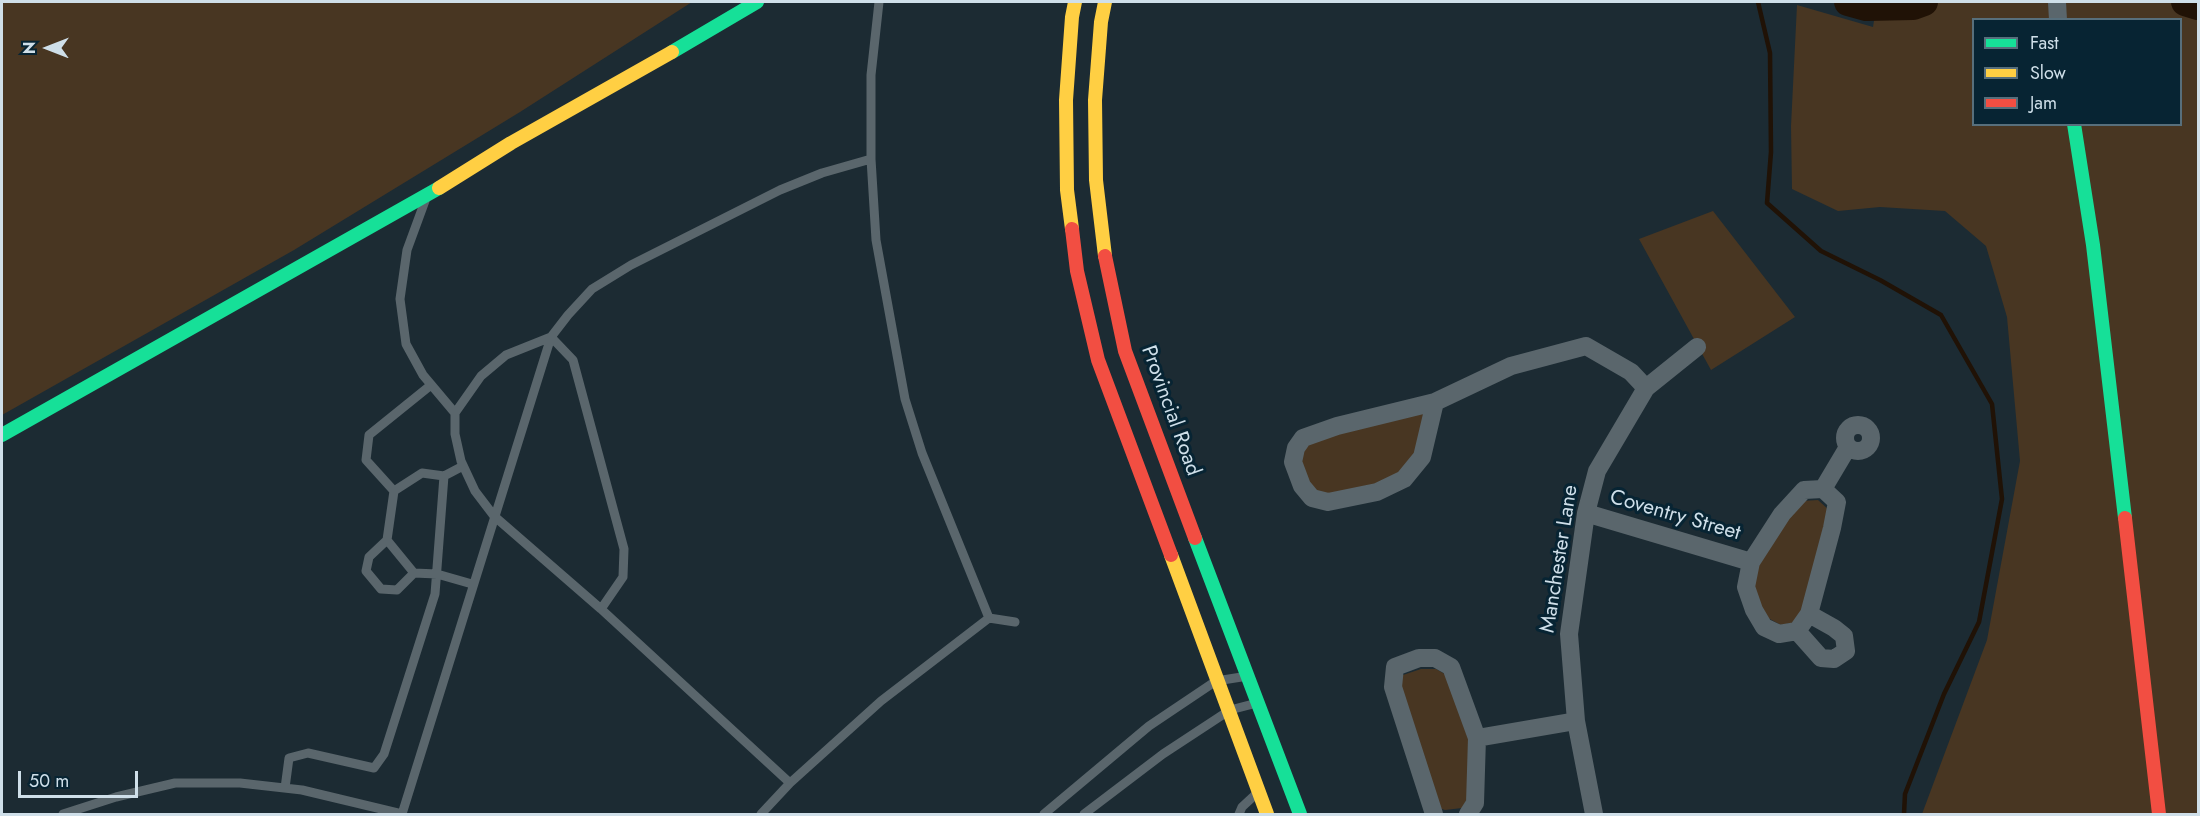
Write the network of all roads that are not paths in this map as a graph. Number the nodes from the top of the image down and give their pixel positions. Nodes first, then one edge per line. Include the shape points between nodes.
1 (757, 2) edge
2 (879, 2) edge
3 (1075, 2) edge
4 (1106, 2) edge
5 (2057, 2) edge
6 (2058, 18) edge
7 (2074, 126) edge
8 (871, 159) junction
9 (427, 195) junction
10 (1084, 210) junction
11 (551, 337) junction
12 (1697, 347) dead end
13 (431, 385) junction
14 (1646, 388) junction
15 (1435, 402) junction
16 (455, 413) junction
17 (2, 435) edge
18 (1848, 447) dead end
19 (464, 466) junction
20 (444, 476) junction
21 (1823, 489) junction
22 (394, 491) junction
23 (1586, 513) junction
24 (494, 516) junction
25 (387, 540) junction
26 (1751, 562) junction
27 (414, 573) junction
28 (437, 574) junction
29 (472, 584) junction
30 (601, 609) junction
31 (1809, 614) junction
32 (989, 618) junction
33 (1014, 622) dead end
34 (1797, 631) junction
35 (1248, 676) junction
36 (1216, 681) junction
37 (1259, 703) junction
38 (1230, 710) junction
39 (1576, 721) junction
40 (1477, 738) junction
41 (790, 783) junction
42 (285, 788) junction
43 (1259, 792) junction
44 (63, 814) edge
45 (402, 814) edge
46 (761, 814) edge
47 (1044, 814) edge
48 (1083, 814) edge
49 (1239, 814) edge
50 (1267, 814) edge
51 (1300, 814) edge
52 (1434, 814) edge
53 (1468, 814) edge
54 (1594, 814) edge
55 (2159, 814) edge

1 - 9 street via 511,142
2 - 8 lane via 871,75
3 - 10 street, Provincial Road via 1066,100 1067,190
4 - 10 street, Provincial Road via 1095,100 1095,180
5 - 6 street
7 - 55 street via 2093,245
8 - 11 lane via 780,190 631,265 592,289
8 - 32 lane via 876,240 905,399 922,453
9 - 13 lane via 407,250 400,298 406,344
9 - 17 street
10 - 35 street, Provincial Road via 1106,266 1125,351
10 - 36 street, Provincial Road via 1077,271 1098,360
11 - 16 lane via 506,355 481,376
11 - 24 lane
11 - 30 lane via 573,360 624,549 622,577
12 - 14 street, Manchester Lane
13 - 16 lane
13 - 22 lane via 369,435 366,460
14 - 15 street via 1631,372 1586,346 1512,366
14 - 23 street, Manchester Lane via 1597,471
15 - 15 street via 1303,438 1293,462 1302,486 1312,498 1328,502 1377,492 1404,479 1422,457
16 - 19 lane via 455,434
18 - 21 street
19 - 20 lane
19 - 24 lane via 475,491
20 - 22 lane via 422,473
20 - 28 lane
21 - 26 street, Coventry Street via 1804,490 1782,514
21 - 31 street via 1837,502
22 - 25 lane
23 - 26 street, Coventry Street
23 - 39 street, Manchester Lane via 1569,634
24 - 29 lane
24 - 30 lane
25 - 27 lane
25 - 27 lane via 369,557 366,571 381,589 397,590
26 - 34 street, Coventry Street via 1746,587 1764,627 1779,634
27 - 28 lane
28 - 29 lane
28 - 42 lane via 435,594 384,754 374,768 308,753 289,758
29 - 45 lane
30 - 41 lane
31 - 34 street
31 - 34 street via 1844,636 1846,651 1834,659 1821,658
32 - 33 lane
32 - 41 lane via 881,701
35 - 36 lane
35 - 37 street, Provincial Road
36 - 38 street, Provincial Road
36 - 47 lane via 1149,726
37 - 38 lane
37 - 51 street, Provincial Road
38 - 43 street, Provincial Road
38 - 48 lane
39 - 40 street
39 - 54 street, Manchester Lane
40 - 52 street via 1451,667 1435,658 1419,658 1395,667 1393,687
40 - 53 street via 1475,802
41 - 46 lane
42 - 44 lane via 175,783
42 - 45 lane
43 - 49 lane
43 - 50 street, Provincial Road

